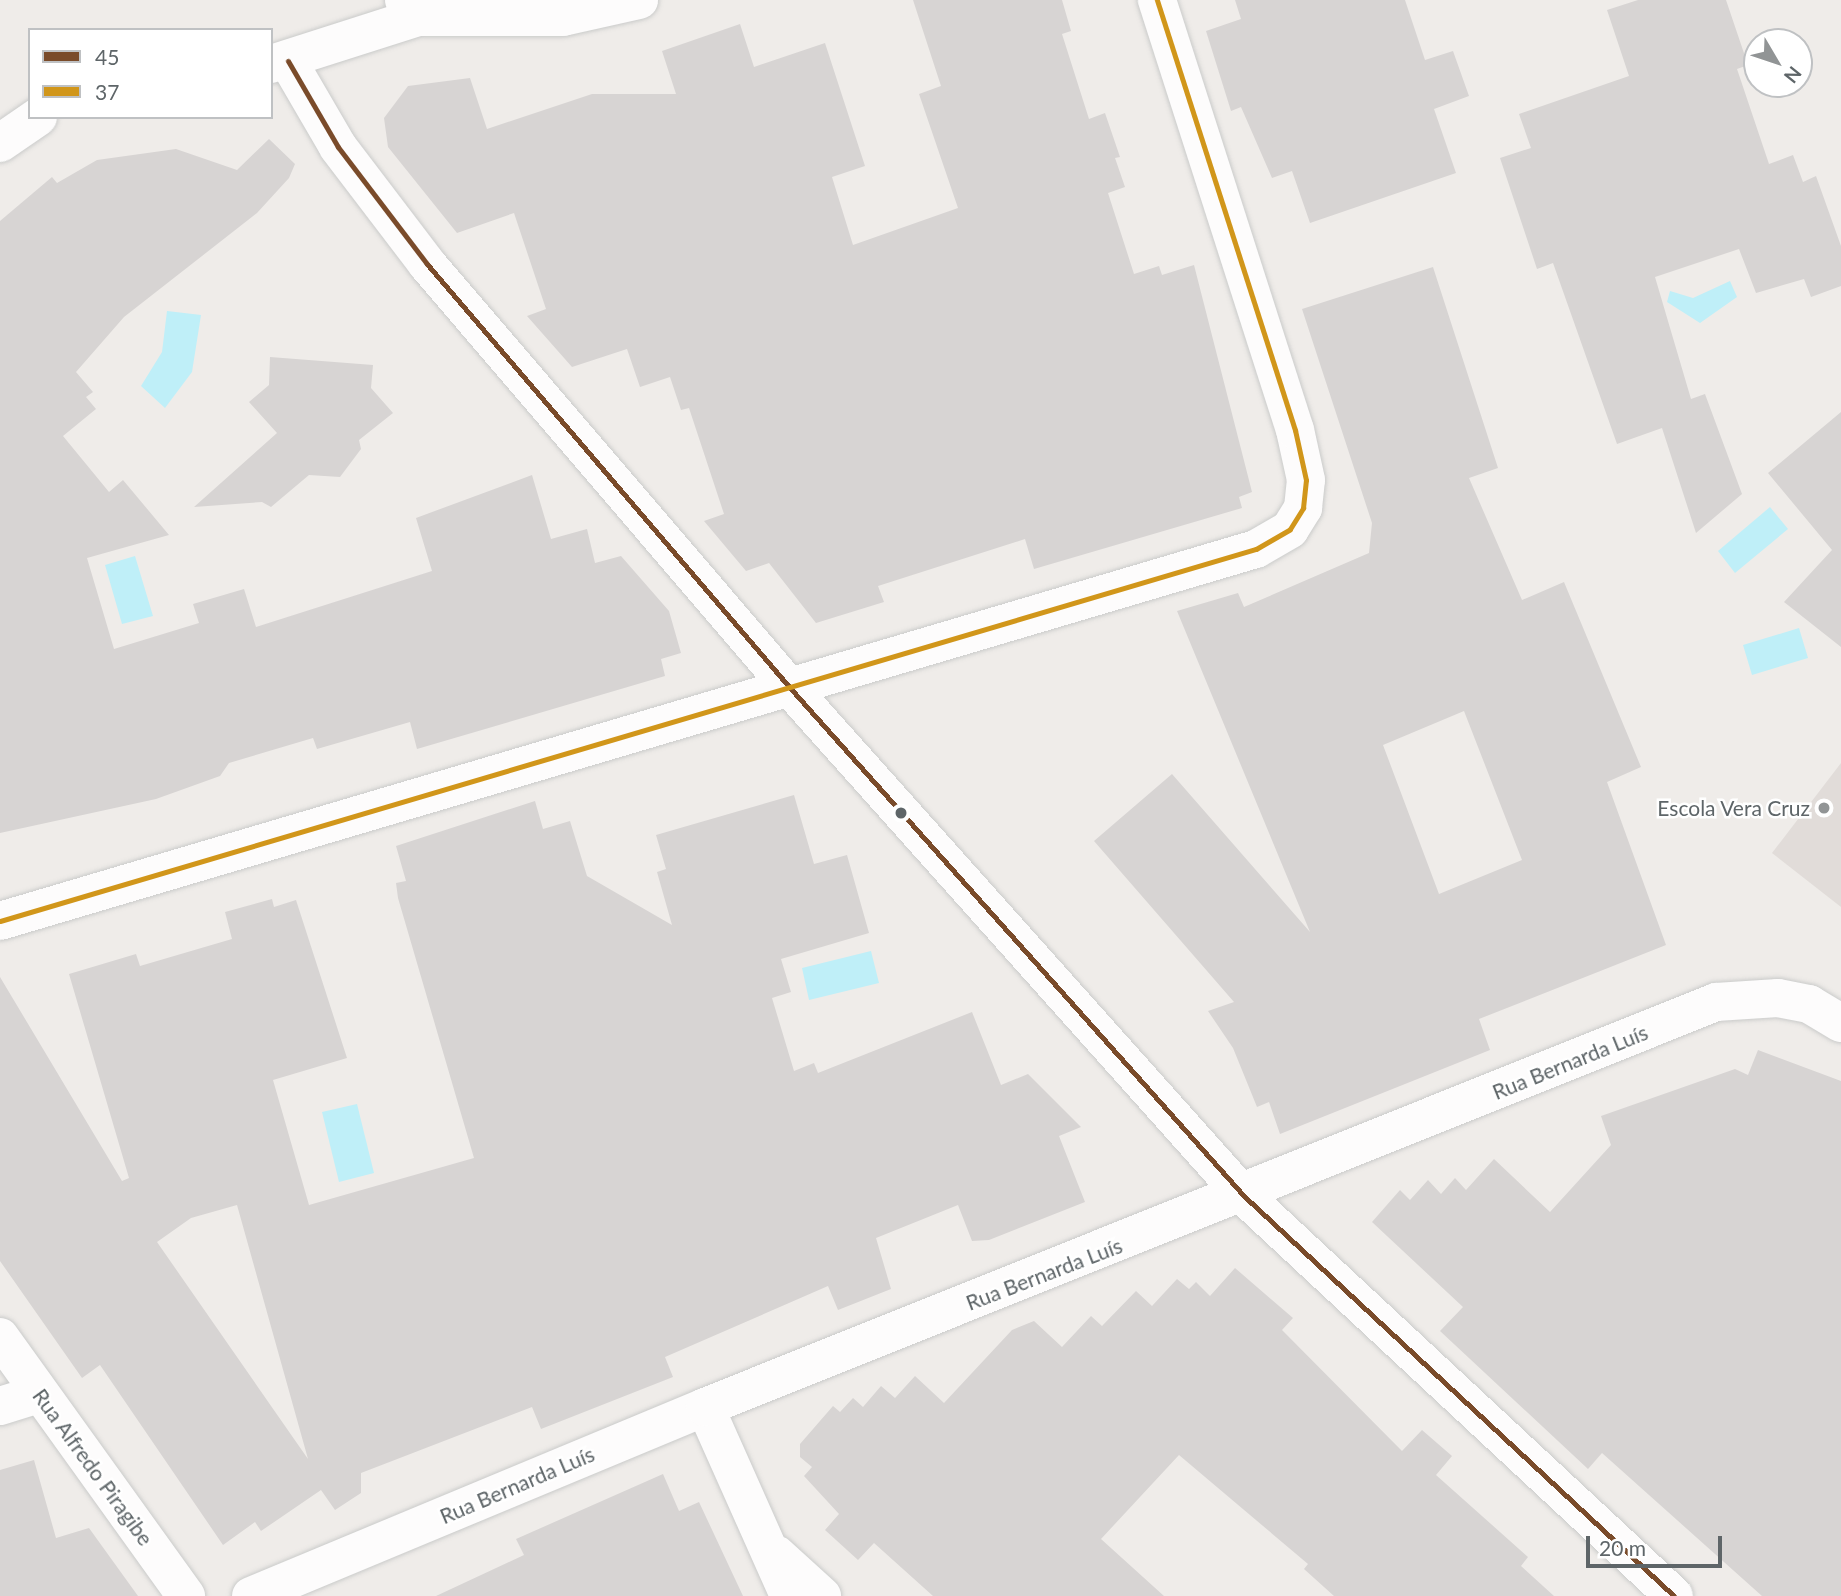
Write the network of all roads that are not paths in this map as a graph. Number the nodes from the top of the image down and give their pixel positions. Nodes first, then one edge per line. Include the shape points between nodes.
1 (639, 0) edge
2 (1157, 0) edge
3 (411, 9) edge
4 (279, 63) edge
5 (35, 119) edge
6 (0, 143) edge
7 (791, 688) junction
8 (0, 921) edge
9 (1841, 1023) edge
10 (1244, 1196) junction
11 (0, 1337) edge
12 (39, 1394) junction
13 (0, 1406) edge
14 (705, 1406) junction
15 (766, 1546) junction
16 (186, 1596) edge
17 (251, 1596) edge
18 (789, 1596) edge
19 (822, 1596) edge
20 (1674, 1596) edge

1 - 3 street via 563,17
2 - 7 street via 1295,430 1306,480 1304,508 1290,529 1256,549
3 - 4 street
4 - 7 street via 426,264
5 - 6 street
7 - 8 street
7 - 10 street
9 - 10 street, Rua Bernarda Luís via 1809,1004 1778,998 1716,1002
10 - 14 street, Rua Bernarda Luís
10 - 20 street
11 - 12 street, Rua Alfredo Piragibe
12 - 13 street
12 - 16 street, Rua Alfredo Piragibe
14 - 15 street
14 - 17 street, Rua Bernarda Luís
15 - 18 street
15 - 19 street

